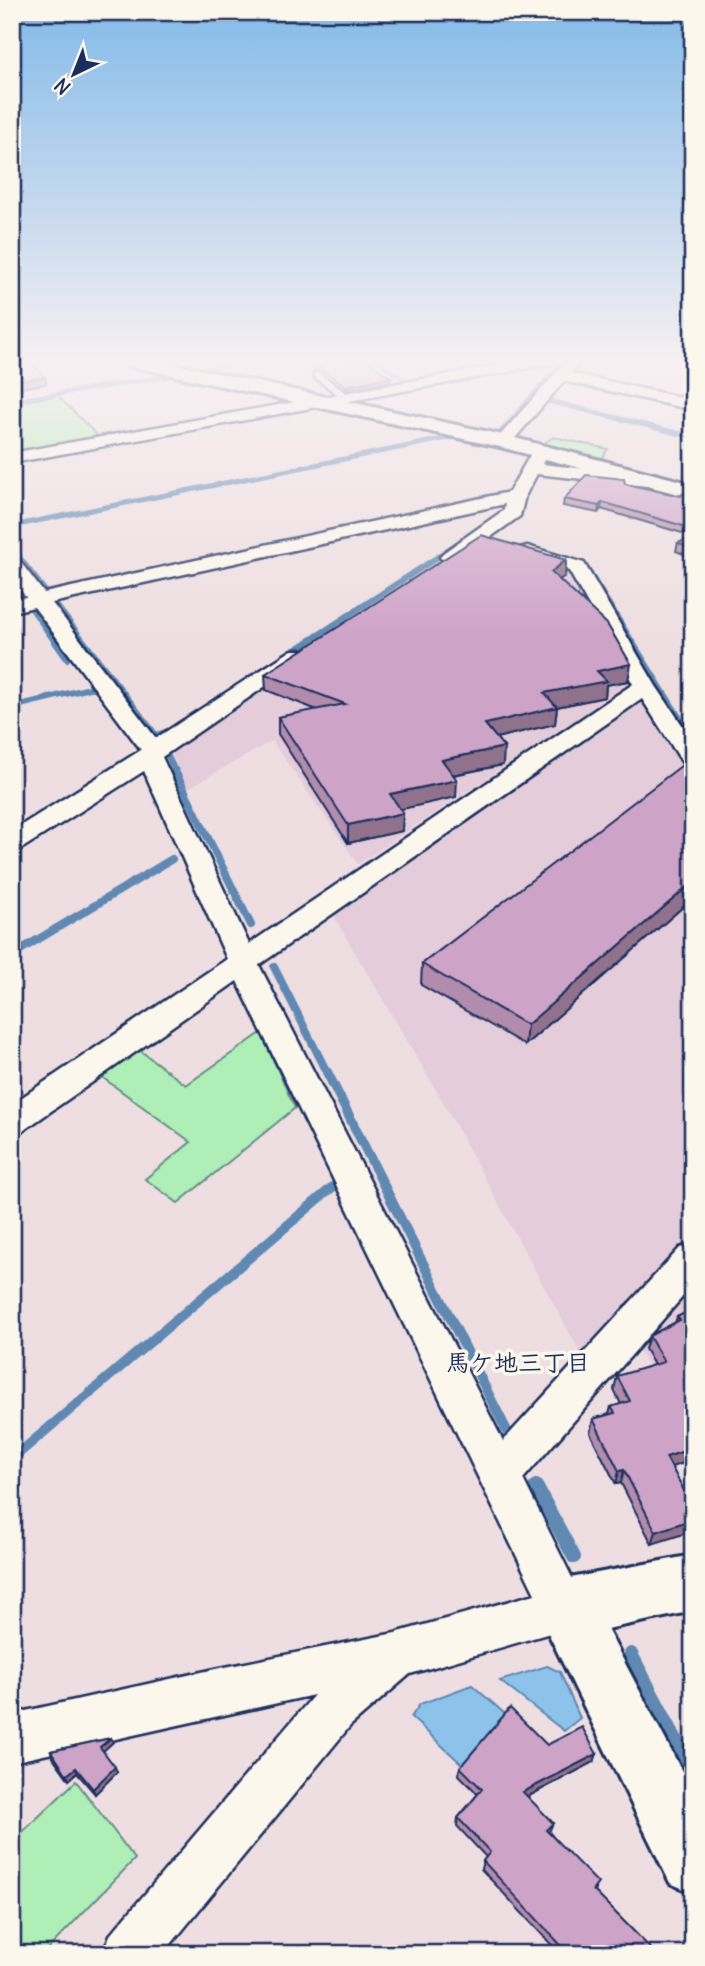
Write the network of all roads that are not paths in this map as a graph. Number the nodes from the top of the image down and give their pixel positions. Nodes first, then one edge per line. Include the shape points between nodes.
1 (47, 452) edge
2 (523, 452) edge
3 (12, 458) edge
4 (536, 459) junction
5 (693, 491) edge
6 (516, 496) junction
7 (479, 539) junction
8 (12, 564) edge
9 (433, 569) edge
10 (38, 600) junction
11 (12, 606) edge
12 (316, 644) edge
13 (645, 686) junction
14 (152, 753) junction
15 (693, 760) edge
16 (12, 843) edge
17 (243, 962) junction
18 (12, 1121) edge
19 (693, 1259) edge
20 (499, 1475) junction
21 (693, 1583) edge
22 (565, 1608) junction
23 (398, 1655) junction
24 (12, 1738) edge
25 (693, 1860) edge
26 (129, 1954) edge

1 - 3 street
2 - 4 main road
4 - 5 main road
4 - 6 street
6 - 7 street via 513,512
6 - 10 street
7 - 9 street
7 - 13 street via 578,567
8 - 10 street
10 - 11 street
10 - 14 street
12 - 14 street
13 - 15 street
13 - 17 street
14 - 16 street
14 - 17 street
17 - 18 street
17 - 20 street
19 - 20 street
20 - 22 street
21 - 22 main road
22 - 23 street
22 - 25 main road
23 - 24 street
23 - 26 street via 333,1709

